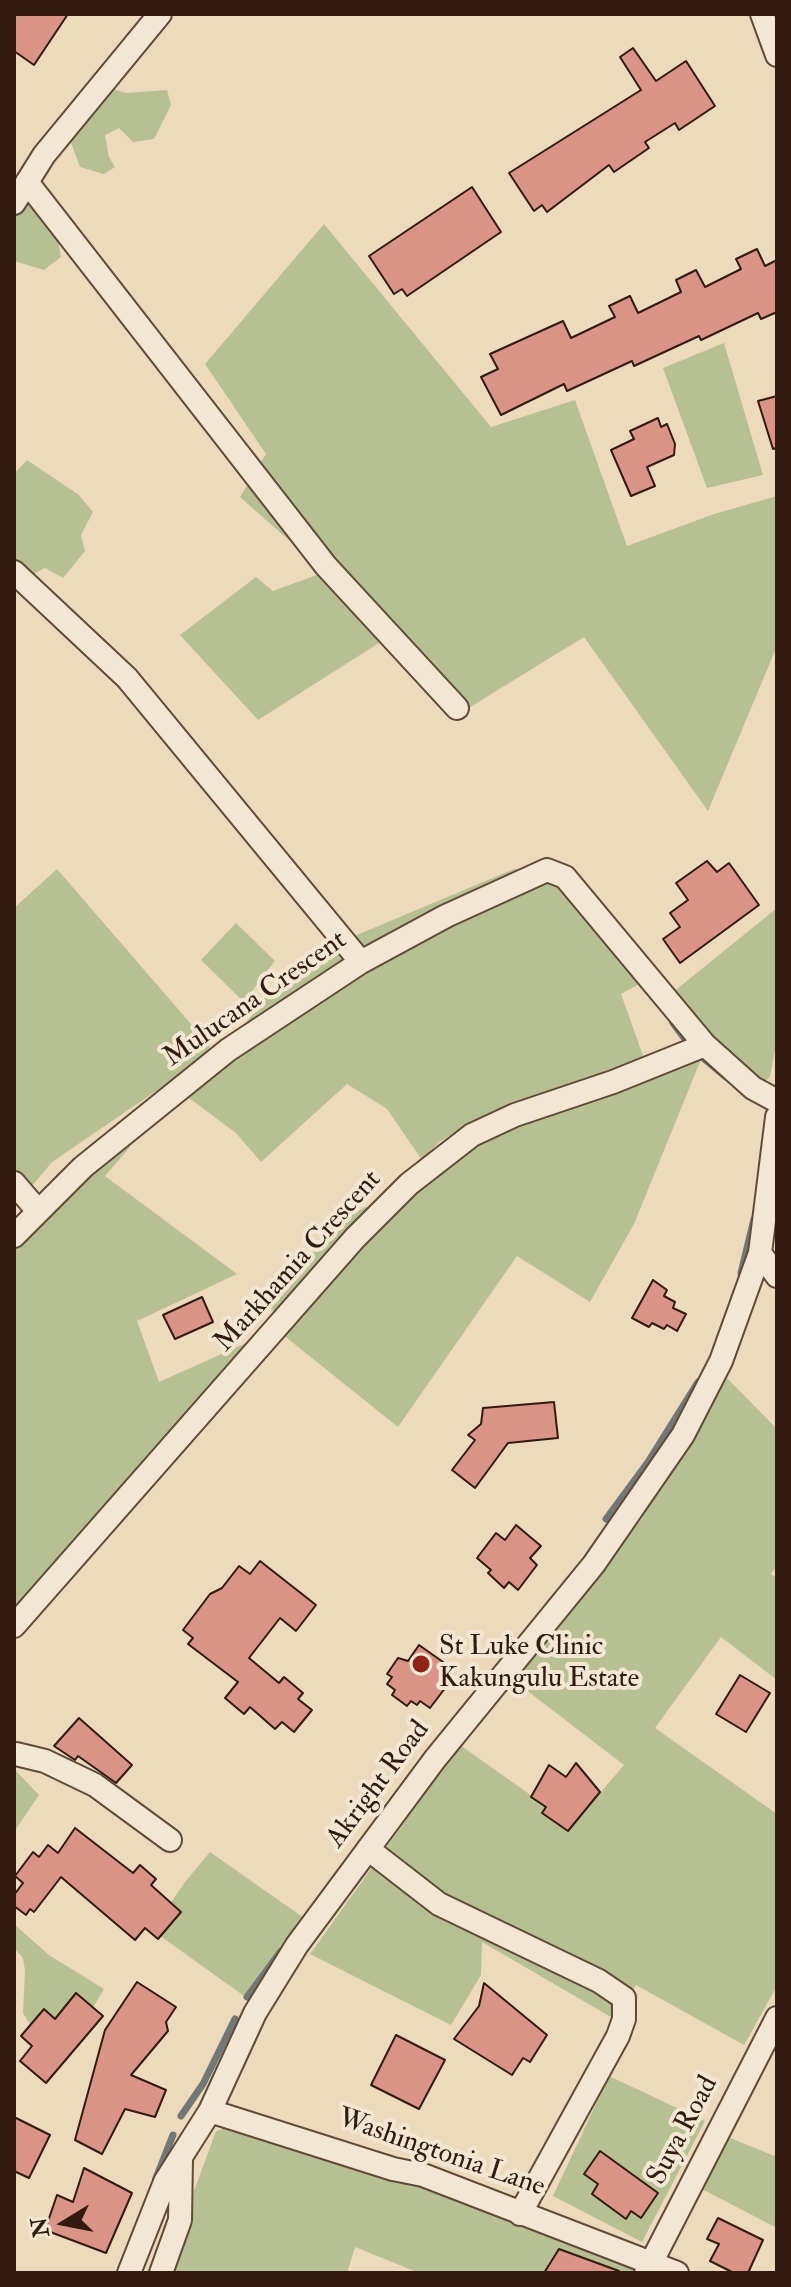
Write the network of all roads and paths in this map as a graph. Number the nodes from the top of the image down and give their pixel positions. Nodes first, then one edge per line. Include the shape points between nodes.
1 (160, 14) edge
2 (762, 14) edge
3 (777, 55) edge
4 (27, 182) junction
5 (14, 203) edge
6 (14, 572) edge
7 (457, 708) dead end
8 (361, 962) junction
9 (705, 1045) junction
10 (777, 1101) edge
11 (777, 1119) edge
12 (14, 1183) edge
13 (38, 1211) junction
14 (14, 1236) edge
15 (760, 1253) junction
16 (777, 1276) edge
17 (14, 1626) edge
18 (16, 1754) dead end
19 (170, 1840) dead end
20 (368, 1849) junction
21 (777, 2018) edge
22 (210, 2111) junction
23 (181, 2159) junction
24 (520, 2214) junction
25 (649, 2266) edge
26 (129, 2273) edge
27 (161, 2273) edge
28 (677, 2273) edge

1 - 4 street
2 - 3 street
4 - 5 street
4 - 7 street via 326,566
6 - 8 street via 127,678
8 - 9 street, Mulucana Crescent via 547,870 565,877
8 - 13 street, Mulucana Crescent via 228,1050 83,1167
9 - 10 street via 753,1088
9 - 17 street, Markhamia Crescent via 472,1135 409,1184 355,1238
11 - 15 street, Akright Road
12 - 13 street
13 - 14 street, Mulucana Crescent
15 - 16 street
15 - 20 street, Akright Road via 721,1361 683,1435 594,1564
18 - 19 street via 45,1761 95,1785
20 - 22 street, Akright Road via 255,2013
20 - 24 street via 439,1904 624,1998 624,2019
21 - 25 street, Suya Road
22 - 23 street, Akright Road
22 - 24 street, Washingtonia Lane via 423,2175
23 - 26 street, Akright Road via 165,2182
23 - 27 street via 180,2220
24 - 25 street, Washingtonia Lane
25 - 28 street, Washingtonia Lane

